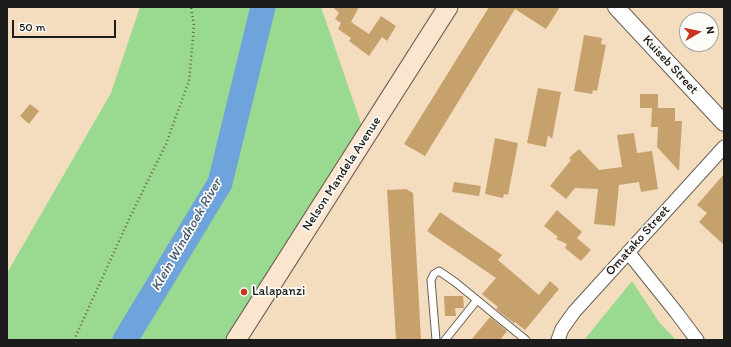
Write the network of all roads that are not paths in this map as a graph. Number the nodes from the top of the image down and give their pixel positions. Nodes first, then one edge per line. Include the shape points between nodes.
1 (448, 7) edge
2 (616, 7) edge
3 (724, 123) edge
4 (724, 147) edge
5 (628, 252) junction
6 (477, 300) junction
7 (236, 340) edge
8 (436, 340) edge
9 (445, 340) edge
10 (526, 340) edge
11 (558, 340) edge
12 (697, 340) edge

1 - 7 main road, Nelson Mandela Avenue
2 - 3 street, Kuiseb Street
4 - 5 street, Omatako Street
5 - 11 street, Omatako Street via 574,312
5 - 12 street
6 - 8 lane via 439,271 434,274 431,280
6 - 9 lane
6 - 10 lane

